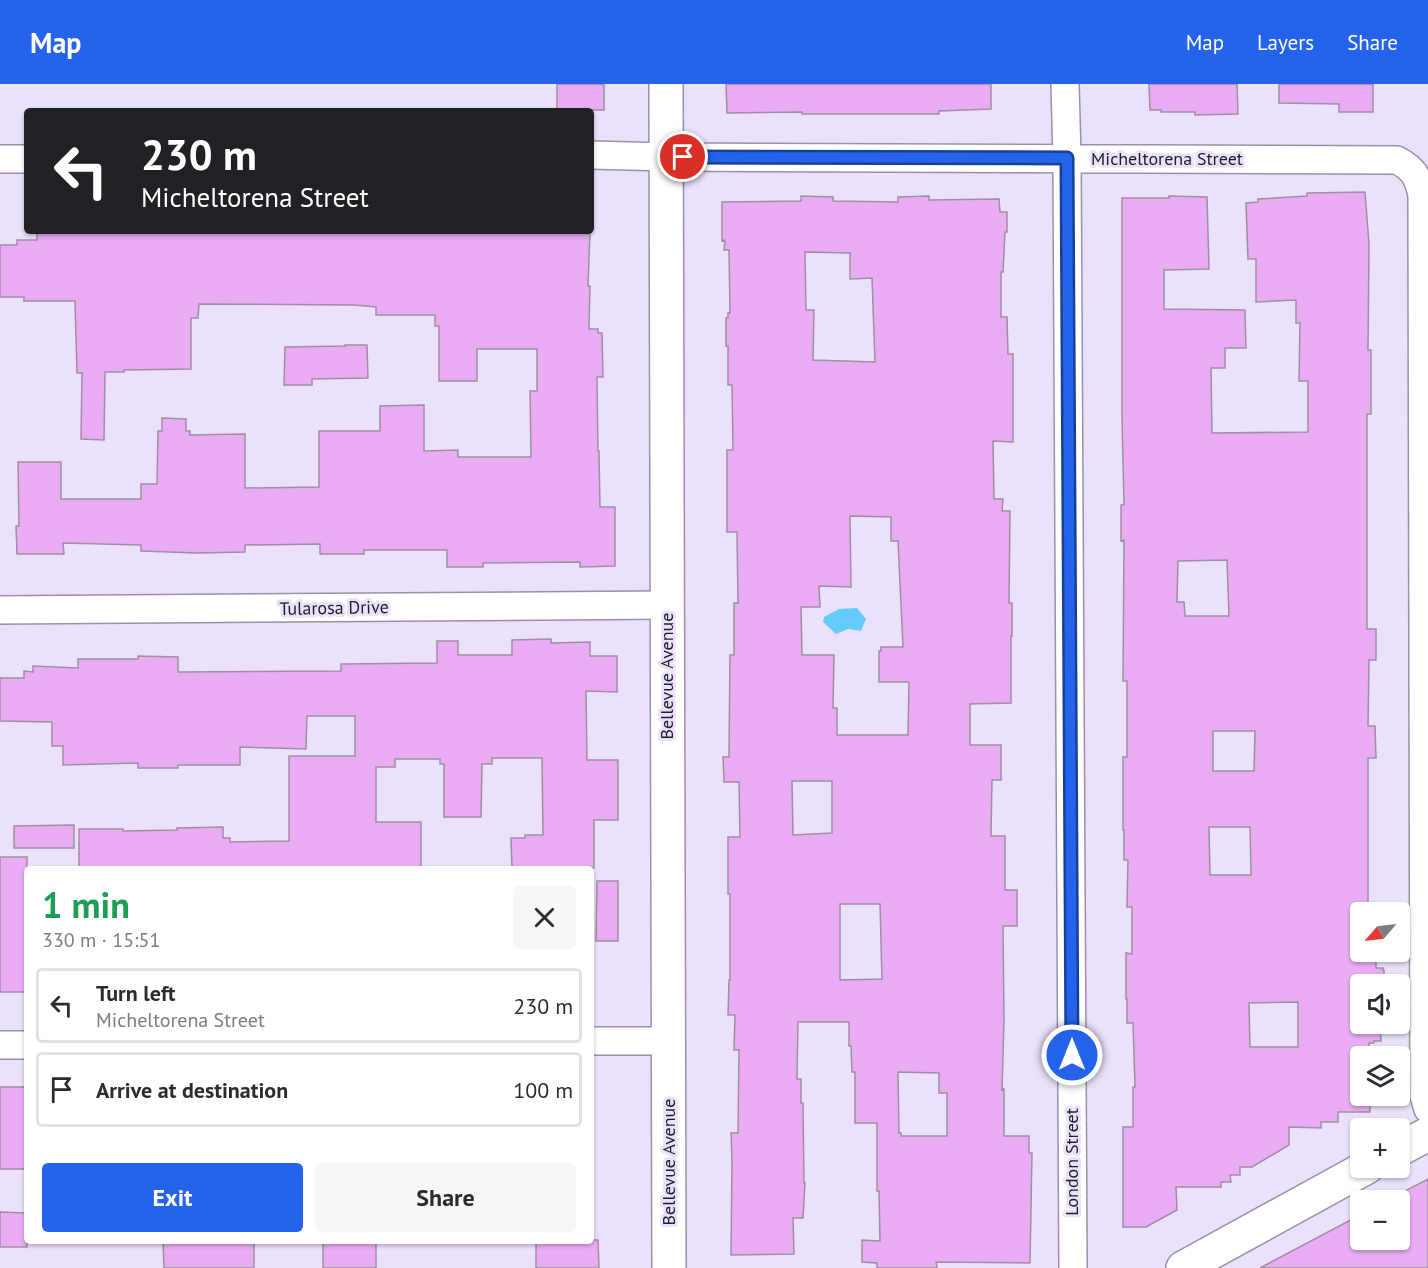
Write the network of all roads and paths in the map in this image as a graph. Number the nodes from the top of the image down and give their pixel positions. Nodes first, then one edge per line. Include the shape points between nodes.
1 (666, 84) edge
2 (1065, 84) edge
3 (594, 155) edge
4 (667, 157) junction
5 (1067, 158) junction
6 (0, 159) edge
7 (24, 159) edge
8 (667, 605) junction
9 (0, 610) edge
10 (594, 1041) edge
11 (668, 1041) junction
12 (24, 1044) edge
13 (0, 1045) edge
14 (1428, 1109) edge
15 (1428, 1134) edge
16 (1410, 1144) edge
17 (1350, 1176) edge
18 (669, 1268) edge
19 (1073, 1268) edge
20 (1183, 1268) edge

1 - 4 street, Bellevue Avenue
2 - 5 street, London Street
3 - 4 street, Micheltorena Street
4 - 5 street, Micheltorena Street
4 - 8 street, Bellevue Avenue
5 - 14 street, Micheltorena Street via 1397,160 1414,172 1419,183 1424,1096
5 - 19 street, London Street
6 - 7 street
8 - 9 street, Tularosa Drive
8 - 11 street, Bellevue Avenue
10 - 11 street
11 - 18 street, Bellevue Avenue
12 - 13 street
15 - 16 street
17 - 20 street

